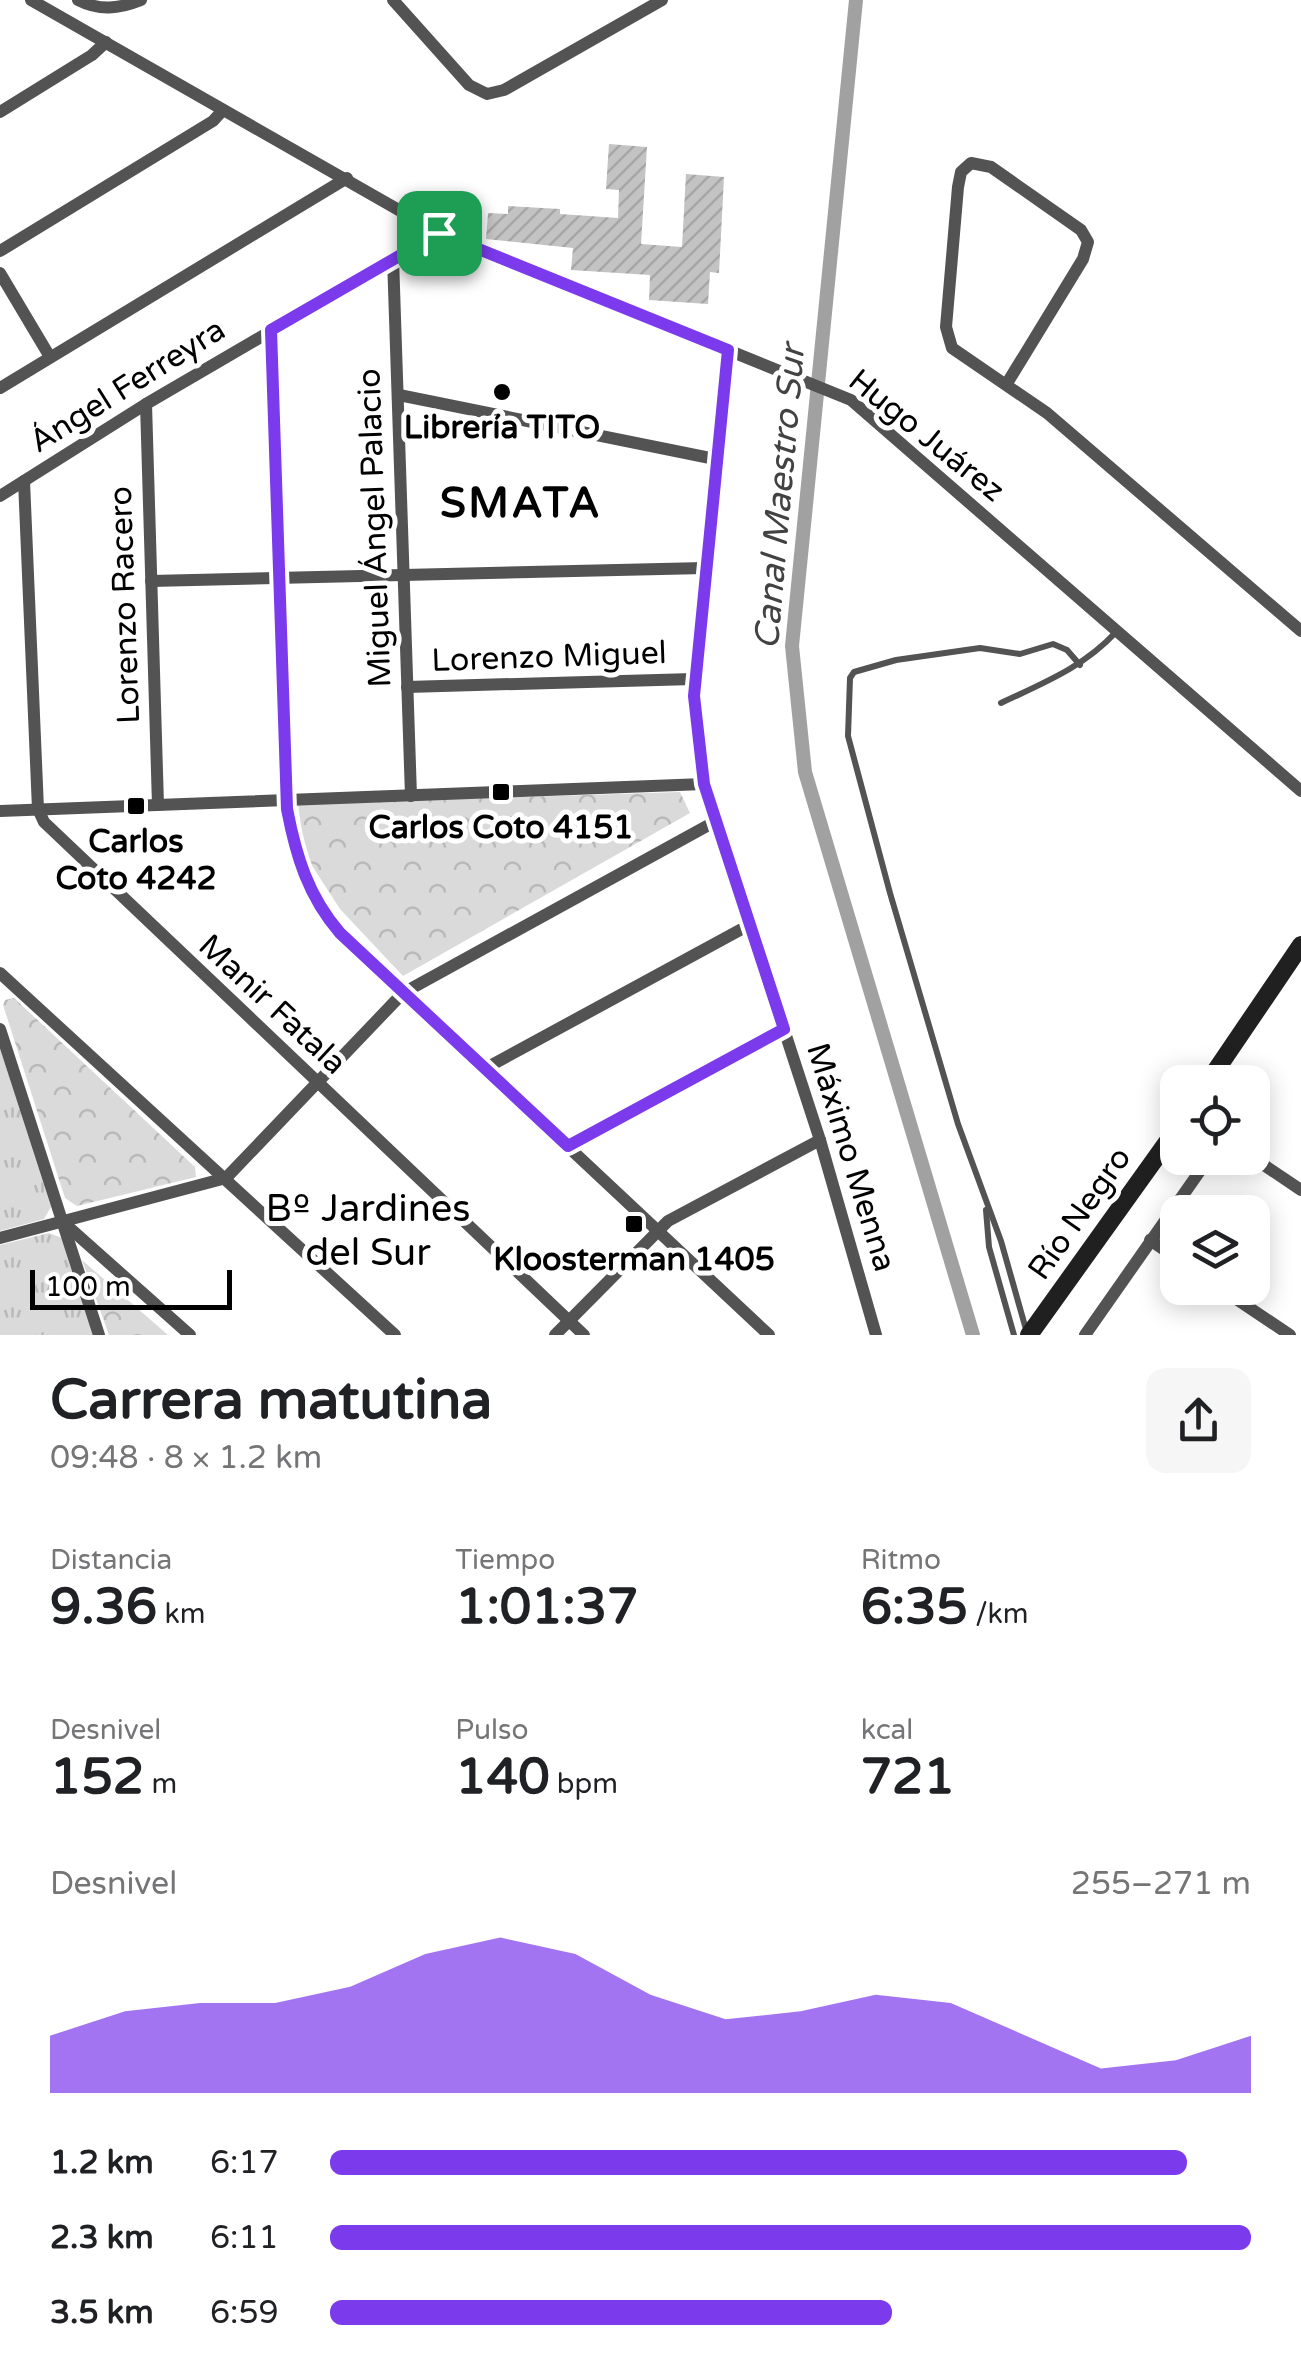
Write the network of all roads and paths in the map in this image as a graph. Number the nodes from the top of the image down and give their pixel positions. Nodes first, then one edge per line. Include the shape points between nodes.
1 (31, 0) edge
2 (78, 0) edge
3 (141, 0) edge
4 (393, 0) edge
5 (662, 0) edge
6 (106, 42) junction
7 (223, 110) junction
8 (0, 112) edge
9 (347, 178) junction
10 (439, 233) junction
11 (0, 251) edge
12 (392, 258) junction
13 (0, 273) edge
14 (271, 330) junction
15 (728, 350) junction
16 (50, 358) junction
17 (1006, 385) junction
18 (0, 388) edge
19 (398, 396) junction
20 (146, 404) junction
21 (715, 459) junction
22 (24, 481) junction
23 (0, 496) edge
24 (705, 568) junction
25 (403, 575) junction
26 (279, 578) junction
27 (151, 581) junction
28 (1116, 631) junction
29 (1301, 631) edge
30 (1080, 664) junction
31 (693, 679) junction
32 (407, 687) junction
33 (1001, 703) dead end
34 (704, 784) junction
35 (1301, 791) edge
36 (411, 796) junction
37 (286, 800) junction
38 (158, 805) junction
39 (0, 810) edge
40 (38, 810) junction
41 (716, 821) junction
42 (751, 924) junction
43 (1301, 944) edge
44 (0, 972) edge
45 (402, 993) junction
46 (0, 1029) edge
47 (784, 1029) junction
48 (1219, 1065) edge
49 (486, 1068) junction
50 (318, 1084) junction
51 (820, 1140) junction
52 (568, 1146) junction
53 (1160, 1151) edge
54 (1270, 1169) edge
55 (1198, 1175) edge
56 (226, 1178) junction
57 (1301, 1190) edge
58 (985, 1204) junction
59 (62, 1221) junction
60 (657, 1230) junction
61 (0, 1238) edge
62 (1150, 1240) junction
63 (1160, 1247) edge
64 (1245, 1305) edge
65 (569, 1320) junction
66 (100, 1335) edge
67 (190, 1335) edge
68 (395, 1335) edge
69 (555, 1335) edge
70 (584, 1335) edge
71 (769, 1335) edge
72 (876, 1335) edge
73 (1014, 1335) edge
74 (1029, 1335) edge
75 (1085, 1335) edge
76 (1290, 1335) edge

1 - 6 street, Hugo Juárez
2 - 3 street via 100,7
4 - 5 street via 470,85 487,94
6 - 7 street, Hugo Juárez
6 - 8 street
7 - 9 street, Hugo Juárez
7 - 11 street
9 - 10 street, Hugo Juárez
9 - 16 street
10 - 12 street, Ángel Ferreyra
10 - 15 street, Hugo Juárez
12 - 14 street, Ángel Ferreyra
12 - 19 street, Miguel Ángel Palacio
13 - 16 street
14 - 20 street, Ángel Ferreyra
14 - 26 street
15 - 21 street, Máximo Menna
15 - 28 street, Hugo Juárez via 851,400
16 - 18 street
17 - 17 street via 1088,242 1081,230 992,168 972,163 958,187 946,340 960,357
17 - 29 street via 1048,413
19 - 21 street
19 - 25 street, Miguel Ángel Palacio
20 - 22 street, Ángel Ferreyra
20 - 27 street, Lorenzo Racero
21 - 24 street, Máximo Menna
22 - 23 street, Ángel Ferreyra
22 - 40 street
24 - 25 street
24 - 31 street, Máximo Menna
25 - 26 street
25 - 32 street, Miguel Ángel Palacio
26 - 27 street
26 - 37 street
27 - 38 street, Lorenzo Racero
28 - 30 lane
28 - 35 street, Hugo Juárez
30 - 33 lane
30 - 58 lane via 1053,644 1020,654 980,648 896,660 850,678 848,736
31 - 32 street, Lorenzo Miguel
31 - 34 street, Máximo Menna
32 - 36 street, Miguel Ángel Palacio
34 - 36 street
34 - 41 street, Máximo Menna
36 - 37 street
37 - 38 street
37 - 45 street via 298,858 324,915
38 - 40 street
39 - 40 street
40 - 50 street, Manir Fatala via 52,833
41 - 42 street, Máximo Menna
41 - 45 street
42 - 47 street, Máximo Menna
42 - 49 street
43 - 48 street
44 - 56 street
45 - 49 street
45 - 50 street
46 - 59 street
47 - 51 street, Máximo Menna
47 - 52 street
49 - 52 street
50 - 56 street
50 - 65 street, Manir Fatala
51 - 60 street
51 - 72 street, Máximo Menna
52 - 60 street
53 - 74 street, Río Negro
54 - 57 street
55 - 62 street
56 - 59 street
56 - 68 street
58 - 73 lane via 989,1248
58 - 74 lane
59 - 61 street
59 - 66 street
59 - 67 street
60 - 65 street
60 - 71 street
62 - 63 street
62 - 75 street
64 - 76 street
65 - 69 street
65 - 70 street, Manir Fatala

